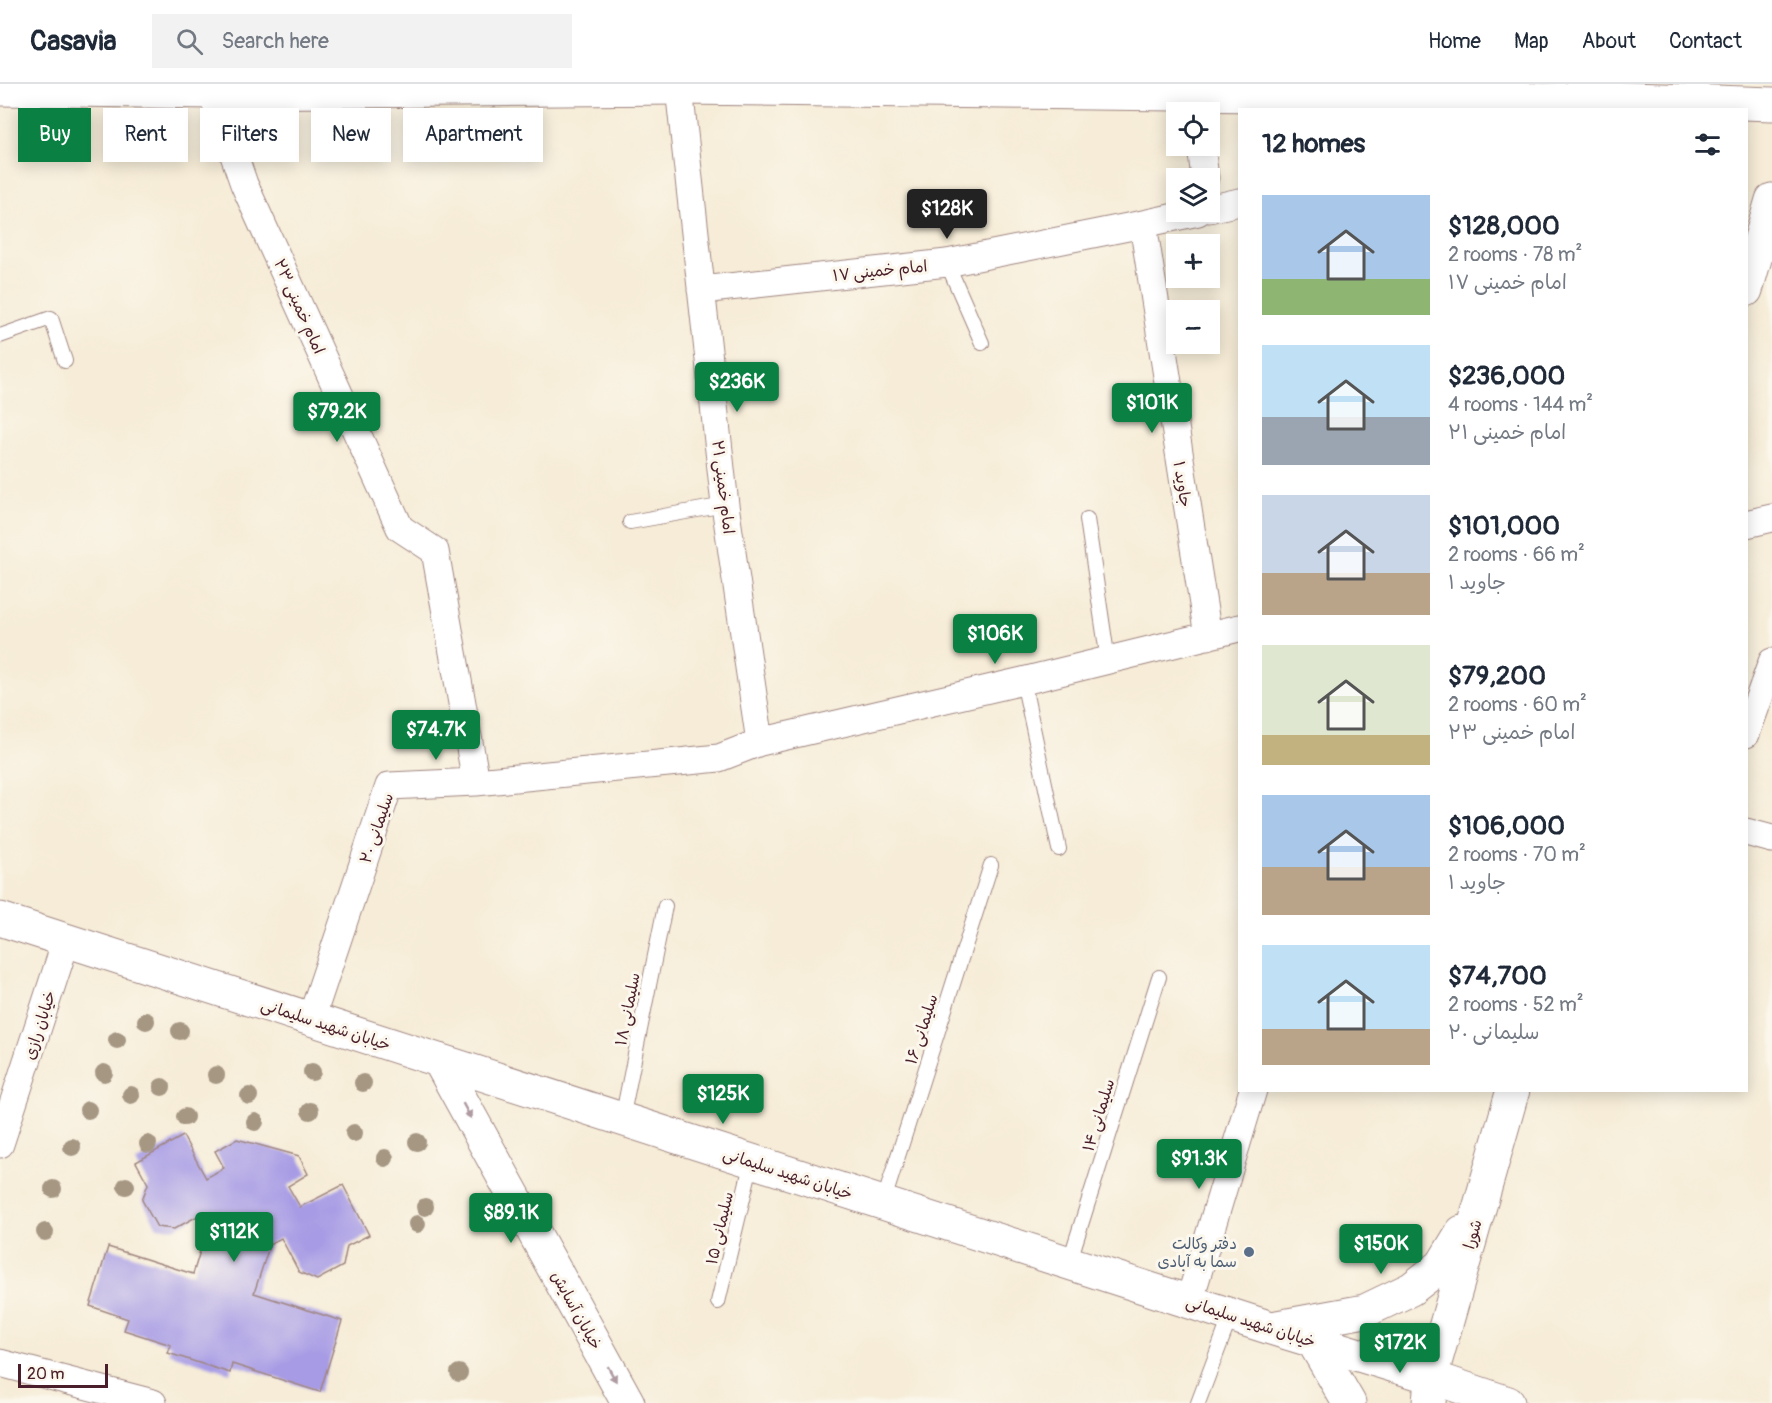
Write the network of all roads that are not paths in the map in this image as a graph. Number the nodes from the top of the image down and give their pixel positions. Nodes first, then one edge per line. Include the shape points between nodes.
1 (679, 88) junction
2 (0, 89) edge
3 (197, 90) edge
4 (1604, 98) junction
5 (1494, 104) edge
6 (1772, 104) edge
7 (1634, 108) edge
8 (1772, 200) edge
9 (1238, 202) edge
10 (1220, 206) edge
11 (1166, 219) edge
12 (1143, 224) junction
13 (1772, 254) edge
14 (947, 263) junction
15 (1748, 281) edge
16 (1748, 285) edge
17 (701, 290) junction
18 (0, 336) edge
19 (982, 343) dead end
20 (65, 361) dead end
21 (725, 505) junction
22 (1772, 518) edge
23 (1087, 519) dead end
24 (630, 522) dead end
25 (1748, 524) edge
26 (1238, 628) edge
27 (1208, 636) junction
28 (1108, 661) junction
29 (1772, 663) edge
30 (1023, 681) junction
31 (1748, 729) edge
32 (760, 742) junction
33 (476, 782) junction
34 (1748, 833) edge
35 (1772, 839) edge
36 (1059, 849) dead end
37 (991, 865) dead end
38 (664, 906) dead end
39 (0, 919) edge
40 (66, 941) junction
41 (1159, 977) dead end
42 (312, 1019) junction
43 (439, 1060) junction
44 (1252, 1092) edge
45 (1512, 1092) edge
46 (622, 1119) junction
47 (0, 1143) edge
48 (752, 1161) junction
49 (1480, 1202) junction
50 (883, 1203) junction
51 (1069, 1263) junction
52 (718, 1302) dead end
53 (1189, 1302) junction
54 (1231, 1315) junction
55 (1271, 1328) junction
56 (1313, 1341) junction
57 (0, 1363) edge
58 (1430, 1390) edge
59 (153, 1403) edge
60 (628, 1403) edge
61 (1198, 1403) edge
62 (1349, 1403) edge
63 (1411, 1403) edge
64 (1508, 1403) edge

1 - 3 main road
1 - 5 main road
1 - 17 street, امام خمینی ۲۱
2 - 3 main road
3 - 33 street, امام خمینی ۲۳ via 244,184 400,528 435,551
4 - 5 main road
4 - 6 main road
4 - 7 main road
8 - 15 main road
9 - 10 street
11 - 12 street, امام خمینی ۱۷
12 - 14 street, امام خمینی ۱۷
12 - 27 street, جاوید ۱
13 - 16 main road
14 - 17 street, امام خمینی ۱۷
14 - 19 lane
17 - 21 street, امام خمینی ۲۱
18 - 20 lane via 51,318
21 - 24 lane
21 - 32 street, امام خمینی ۲۱
22 - 25 street
23 - 28 lane
26 - 27 street, سلیمانی ۲۰
27 - 28 street, سلیمانی ۲۰
28 - 30 street, سلیمانی ۲۰
29 - 31 street
30 - 32 street, سلیمانی ۲۰
30 - 36 lane
32 - 33 street, سلیمانی ۲۰ via 719,758
33 - 42 street, سلیمانی ۲۰ via 389,786
34 - 35 street
37 - 50 lane, سلیمانی ۱۶
38 - 46 lane, سلیمانی ۱۸
39 - 40 main road, خیابان شهید سلیمانی
40 - 42 main road, خیابان شهید سلیمانی
40 - 47 street, خیابان رازی
41 - 51 lane, سلیمانی ۱۴
42 - 43 main road, خیابان شهید سلیمانی
43 - 46 main road, خیابان شهید سلیمانی
43 -> 60 main road, خیابان آسایش
44 - 53 street
45 - 49 main road, شورا
46 - 48 main road, خیابان شهید سلیمانی
48 - 50 main road, خیابان شهید سلیمانی
48 - 52 lane, سلیمانی ۱۵
49 - 55 main road via 1442,1265 1411,1289 1365,1311
49 - 58 main road, شورا
50 - 51 main road, خیابان شهید سلیمانی
51 - 53 main road, خیابان شهید سلیمانی
53 - 54 main road, خیابان شهید سلیمانی
54 - 55 main road, خیابان شهید سلیمانی
54 - 61 lane
55 - 56 main road, خیابان شهید سلیمانی
56 - 58 main road, خیابان شهید سلیمانی
56 - 62 main road
57 - 59 street
58 - 63 main road, شورا
58 - 64 main road, خیابان شهید سلیمانی

